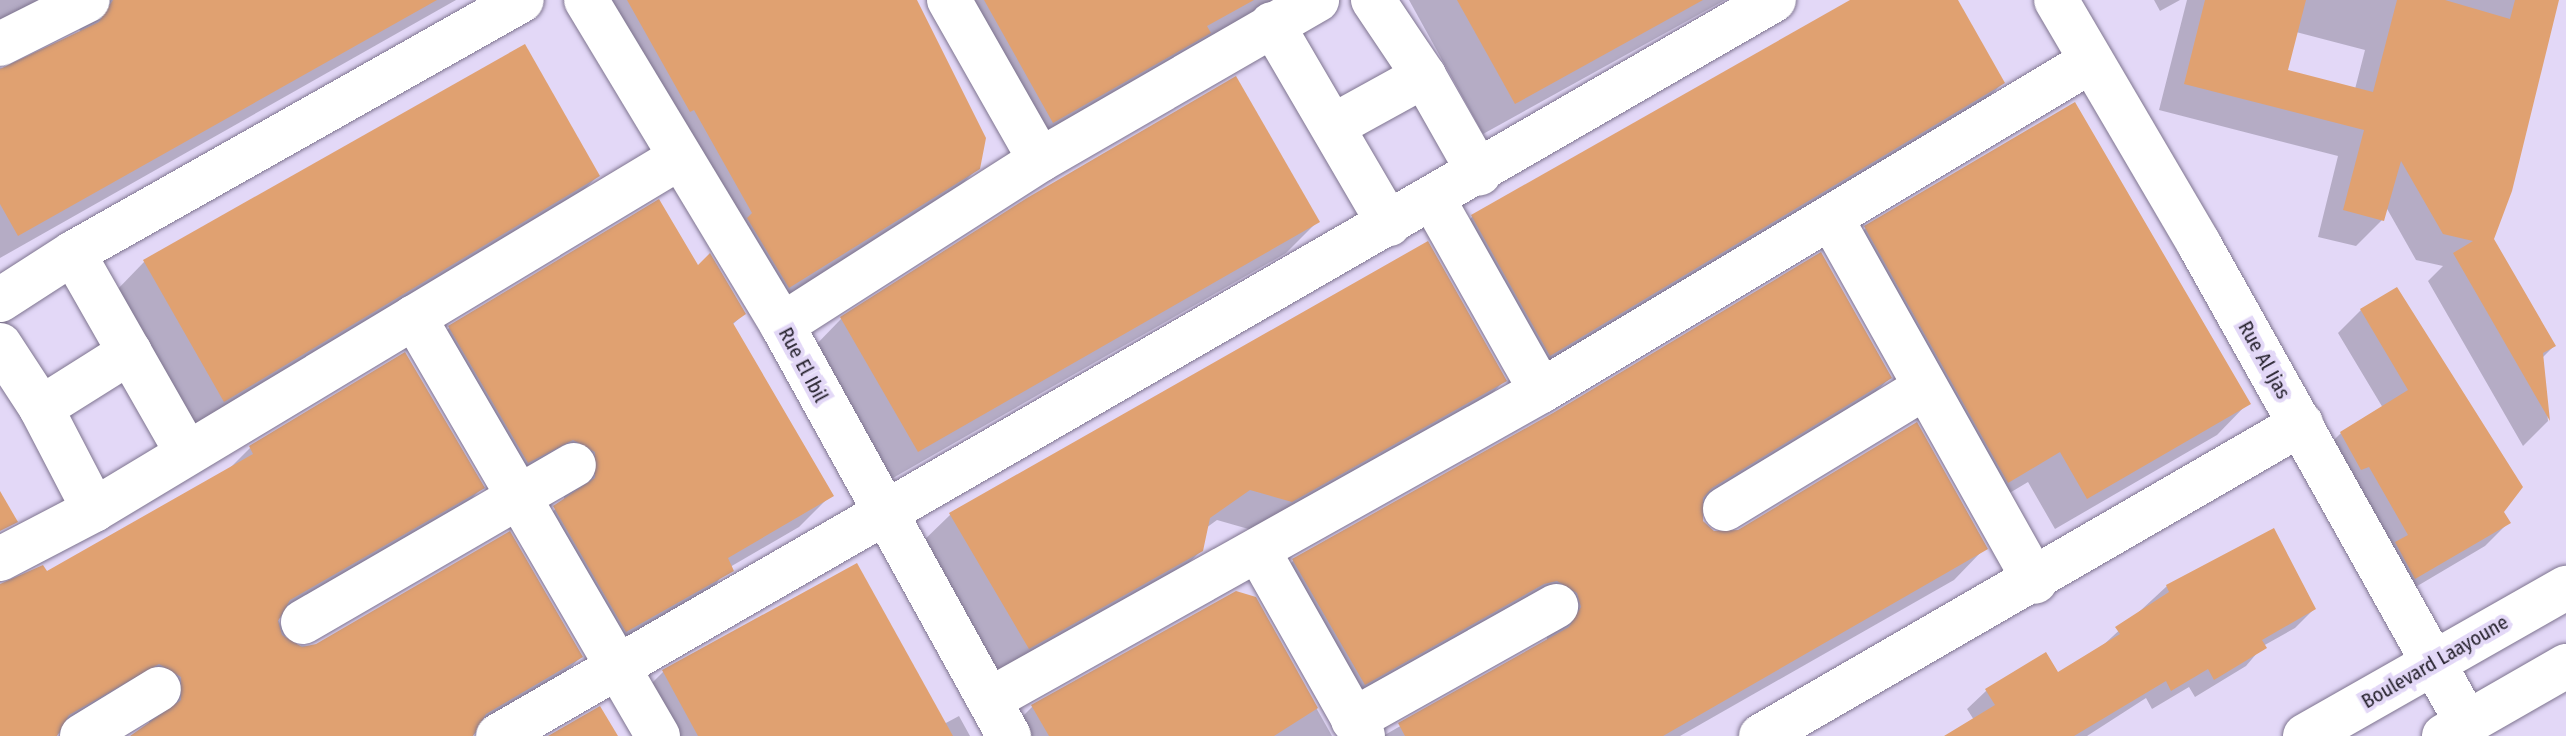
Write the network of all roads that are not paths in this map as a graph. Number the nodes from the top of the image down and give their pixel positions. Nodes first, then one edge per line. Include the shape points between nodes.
1 (88, 0) edge
2 (522, 0) edge
3 (586, 0) edge
4 (949, 0) edge
5 (1317, 0) edge
6 (1373, 0) edge
7 (1774, 0) edge
8 (2056, 0) edge
9 (1272, 24) junction
10 (0, 44) edge
11 (2091, 61) junction
12 (1424, 76) junction
13 (1333, 126) junction
14 (679, 158) junction
15 (1040, 160) junction
16 (1479, 173) junction
17 (1433, 199) junction
18 (1831, 218) junction
19 (1389, 224) junction
20 (73, 253) junction
21 (5, 285) edge
22 (414, 317) junction
23 (782, 325) junction
24 (0, 345) edge
25 (130, 352) junction
26 (1924, 388) junction
27 (1541, 391) junction
28 (41, 408) junction
29 (2301, 424) junction
30 (186, 451) junction
31 (574, 465) dead end
32 (521, 494) junction
33 (1725, 509) dead end
34 (94, 510) junction
35 (883, 516) junction
36 (1259, 552) junction
37 (0, 559) edge
38 (2035, 582) junction
39 (2566, 588) edge
40 (1556, 606) dead end
41 (303, 622) dead end
42 (2433, 663) junction
43 (2566, 666) edge
44 (618, 668) junction
45 (159, 689) dead end
46 (999, 718) edge
47 (1358, 728) edge
48 (2456, 729) edge
49 (82, 736) edge
50 (498, 736) edge
51 (658, 736) edge
52 (1761, 736) edge
53 (2305, 736) edge

1 - 10 street
2 - 20 street
3 - 14 street, Rue El Ibil
4 - 15 street
5 - 9 street
6 - 12 street
7 - 16 street
8 - 11 street, Rue Al Ijas
9 - 13 street
9 - 15 street
11 - 18 street
11 - 29 street, Rue Al Ijas
12 - 13 street
12 - 16 street
13 - 19 street
14 - 22 street
14 - 23 street, Rue El Ibil
15 - 23 street
16 - 17 street
17 - 19 street
17 - 27 street
18 - 26 street
18 - 27 street
19 - 35 street
20 - 21 street
20 - 25 street
22 - 30 street
22 - 32 street
23 - 35 street, Rue El Ibil
24 - 28 street
25 - 28 street
25 - 30 street
26 - 33 street
26 - 38 street
27 - 36 street
28 - 34 street
29 - 38 street
29 - 42 street, Rue Al Ijas
30 - 34 street
31 - 32 street
32 - 41 street
32 - 44 street
34 - 37 street
35 - 44 street
35 - 46 street, Rue El Ibil
36 - 46 street
36 - 47 street
38 - 52 street
39 - 42 street, Boulevard Laayoune
40 - 47 street
42 - 48 street, Rue Al Ijas
42 - 53 street, Boulevard Laayoune
43 - 48 street
44 - 50 street
44 - 51 street
45 - 49 street

